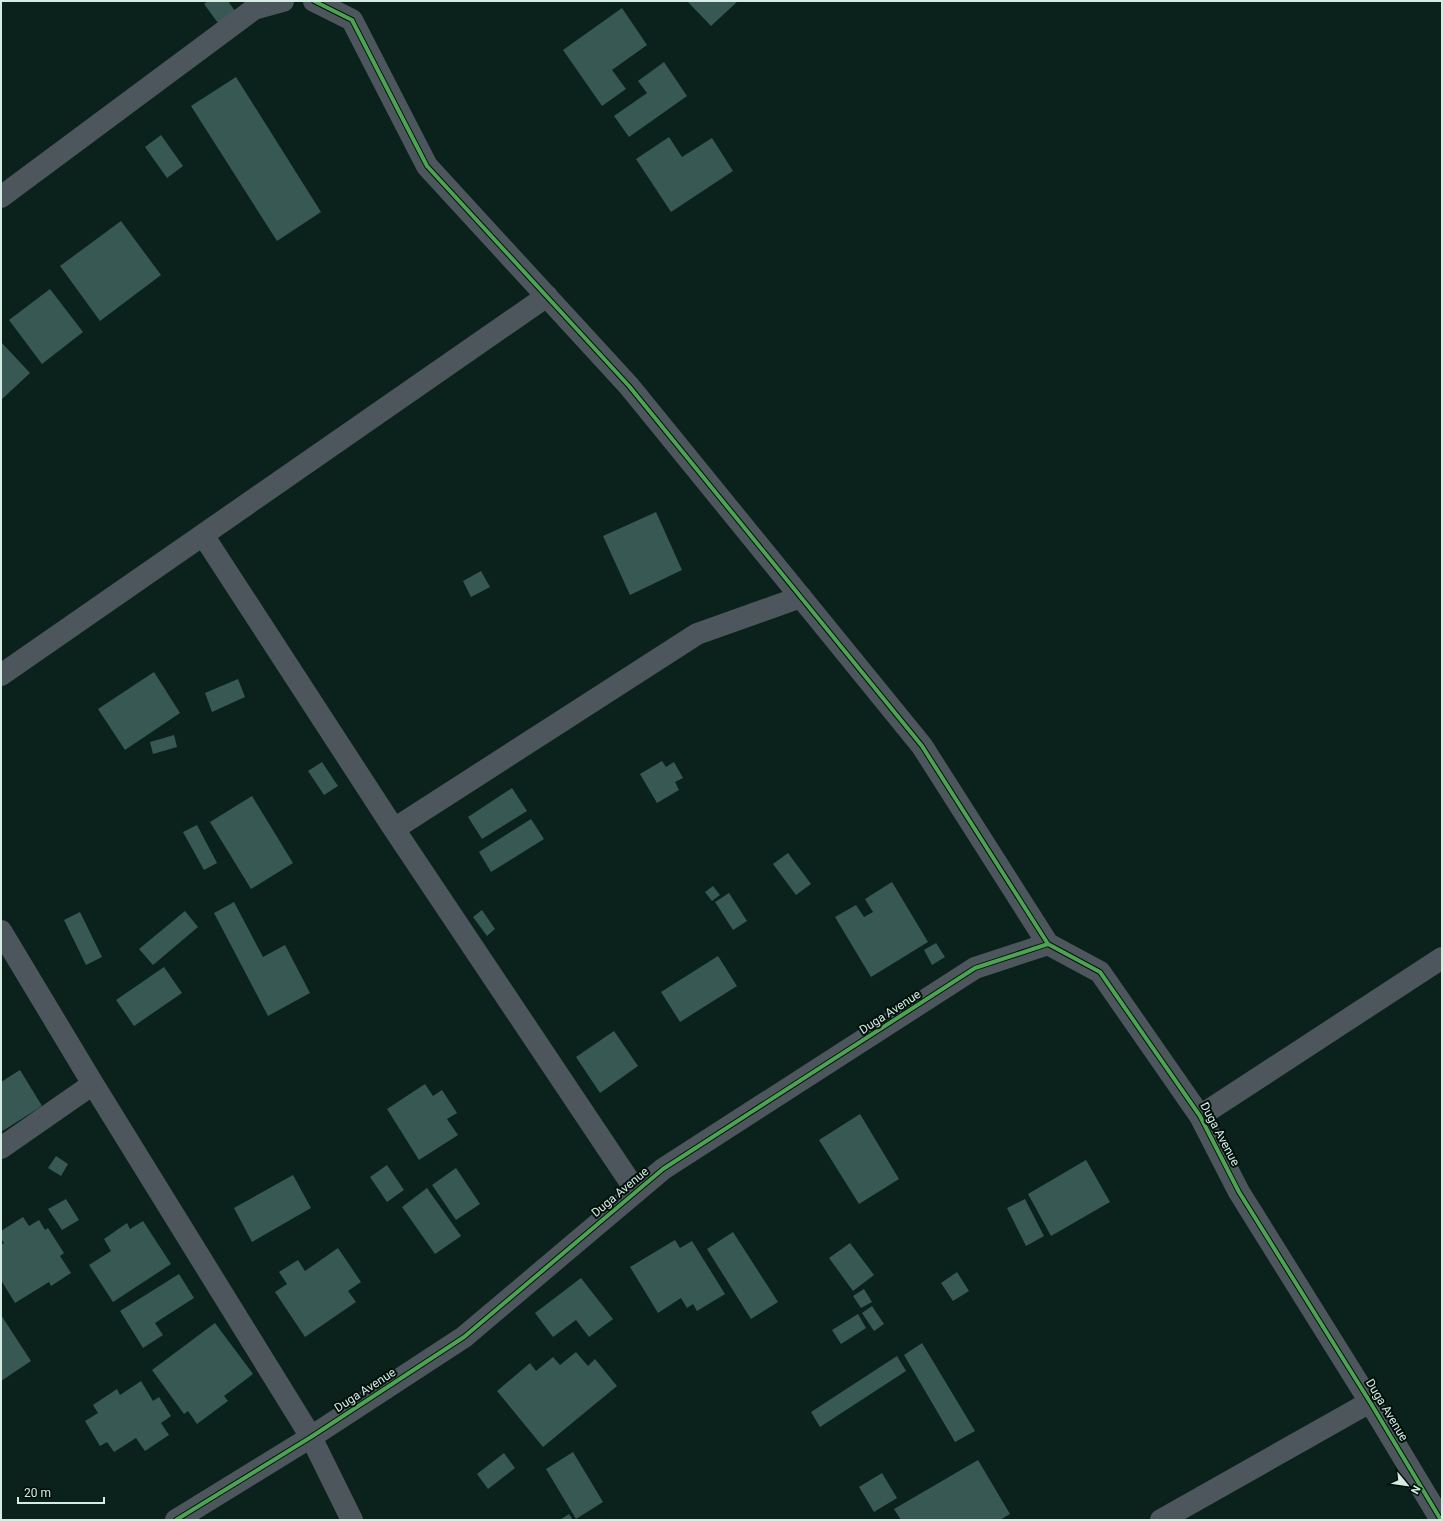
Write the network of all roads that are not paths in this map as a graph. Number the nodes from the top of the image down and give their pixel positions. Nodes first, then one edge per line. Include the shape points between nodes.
1 (283, 1) edge
2 (314, 1) edge
3 (1, 197) edge
4 (547, 296) junction
5 (203, 535) junction
6 (801, 598) junction
7 (1, 675) edge
8 (394, 829) junction
9 (1, 931) edge
10 (1048, 944) junction
11 (1442, 958) edge
12 (93, 1084) junction
13 (1200, 1116) junction
14 (1, 1148) edge
15 (636, 1191) junction
16 (1370, 1402) junction
17 (311, 1437) junction
18 (176, 1520) edge
19 (352, 1520) edge
20 (1161, 1520) edge
21 (1441, 1520) edge

1 - 3 street via 254,9
2 - 4 street via 352,20 428,166
4 - 5 street
4 - 6 street via 629,386
5 - 7 street
5 - 8 street
6 - 8 street via 697,634
6 - 10 street via 922,746
8 - 15 street
9 - 12 street
10 - 13 street, Duga Avenue via 1100,972
10 - 15 street, Duga Avenue via 975,968 663,1169
11 - 13 street
12 - 14 street
12 - 17 street
13 - 16 street, Duga Avenue via 1239,1192
15 - 17 street, Duga Avenue via 464,1337
16 - 20 street
16 - 21 street, Duga Avenue
17 - 18 street, Duga Avenue
17 - 19 street

